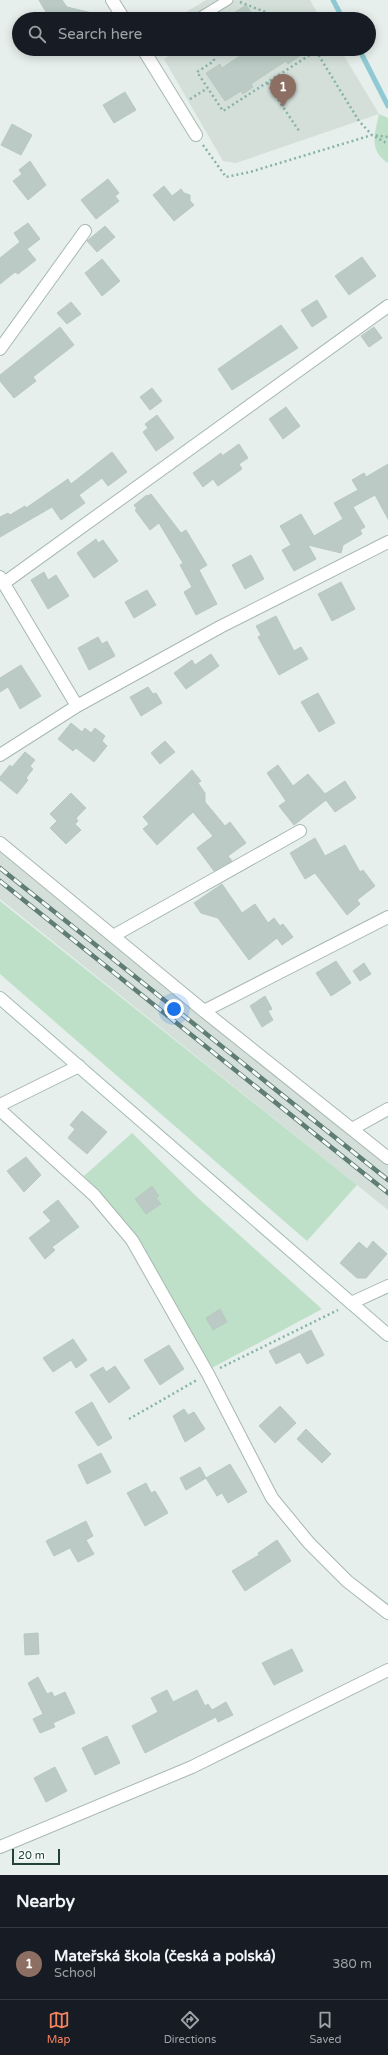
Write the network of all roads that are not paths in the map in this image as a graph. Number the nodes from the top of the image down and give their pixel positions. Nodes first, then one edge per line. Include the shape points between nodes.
1 (112, 0) edge
2 (228, 0) edge
3 (120, 12) edge
4 (208, 12) edge
5 (149, 56) edge
6 (196, 135) road end
7 (85, 231) dead end
8 (388, 306) edge
9 (0, 349) edge
10 (388, 542) edge
11 (2, 580) edge
12 (77, 706) junction
13 (0, 755) edge
14 (300, 831) dead end
15 (0, 843) edge
16 (388, 917) edge
17 (113, 936) junction
18 (0, 998) edge
19 (204, 1011) junction
20 (79, 1066) junction
21 (0, 1105) edge
22 (388, 1109) edge
23 (0, 1110) edge
24 (352, 1129) junction
25 (388, 1158) edge
26 (388, 1286) edge
27 (351, 1303) junction
28 (388, 1335) edge
29 (388, 1613) edge
30 (388, 1670) edge
31 (0, 1847) edge

1 - 3 street
2 - 4 lane
5 - 6 street
7 - 9 street
8 - 11 street
10 - 12 street via 220,627
11 - 12 street
12 - 13 street
14 - 17 street
15 - 17 street
16 - 19 street
17 - 19 street
18 - 20 street
19 - 24 street
20 - 21 street
20 - 27 street
22 - 24 street
23 - 29 street via 94,1195 132,1240 208,1374 272,1498 309,1543 347,1581
24 - 25 street
26 - 27 street
27 - 28 street
30 - 31 street via 192,1767

